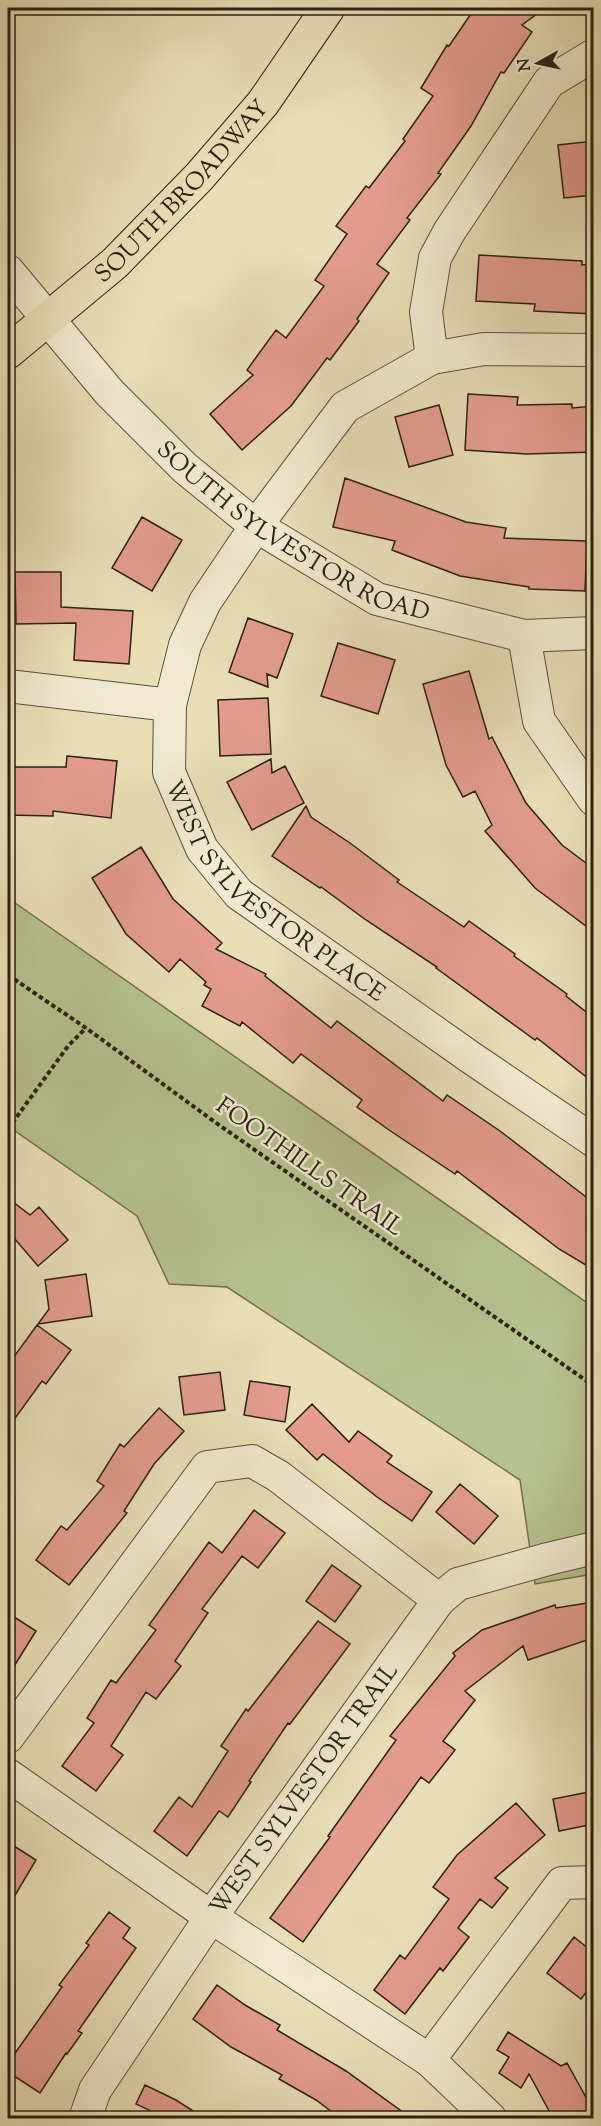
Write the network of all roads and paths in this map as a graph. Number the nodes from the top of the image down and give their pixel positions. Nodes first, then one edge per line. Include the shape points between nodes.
1 (328, 8) edge
2 (594, 55) edge
3 (8, 271) edge
4 (49, 319) junction
5 (594, 350) edge
6 (8, 352) edge
7 (432, 358) junction
8 (256, 526) junction
9 (594, 633) edge
10 (524, 636) junction
11 (8, 686) edge
12 (170, 705) junction
13 (594, 800) edge
14 (8, 975) edge
15 (86, 1028) junction
16 (8, 1129) edge
17 (594, 1141) edge
18 (594, 1386) edge
19 (594, 1548) edge
20 (440, 1600) junction
21 (8, 1737) edge
22 (8, 1775) edge
23 (594, 1882) edge
24 (211, 1917) junction
25 (429, 2060) junction
26 (89, 2118) edge
27 (490, 2118) edge

1 - 4 main road, SOUTH BROADWAY via 262,103 199,177 115,263
2 - 7 street via 549,82 435,258 426,312
3 - 4 street, SOUTH SYLVESTOR ROAD
4 - 6 main road, SOUTH BROADWAY
4 - 8 street, SOUTH SYLVESTOR ROAD via 109,392 185,468
5 - 7 street, WEST SYLVESTOR PLACE via 484,349
7 - 8 street, WEST SYLVESTOR PLACE via 345,407
8 - 10 street, SOUTH SYLVESTOR ROAD via 377,599
8 - 12 street, WEST SYLVESTOR PLACE via 205,602 185,645
9 - 10 street, SOUTH SYLVESTOR ROAD
10 - 13 street via 539,721
11 - 12 street
12 - 17 street, WEST SYLVESTOR PLACE via 169,772 202,849 239,894
14 - 15 path, FOOTHILLS TRAIL
15 - 16 path via 68,1046
15 - 18 path, FOOTHILLS TRAIL
19 - 20 street, WEST SYLVESTOR TRAIL via 458,1584
20 - 21 street via 278,1476 252,1461 207,1467
20 - 24 street, WEST SYLVESTOR TRAIL
22 - 24 street
23 - 25 street via 562,1883
24 - 25 street
24 - 26 street, WEST SYLVESTOR TRAIL via 94,2090
25 - 27 street

